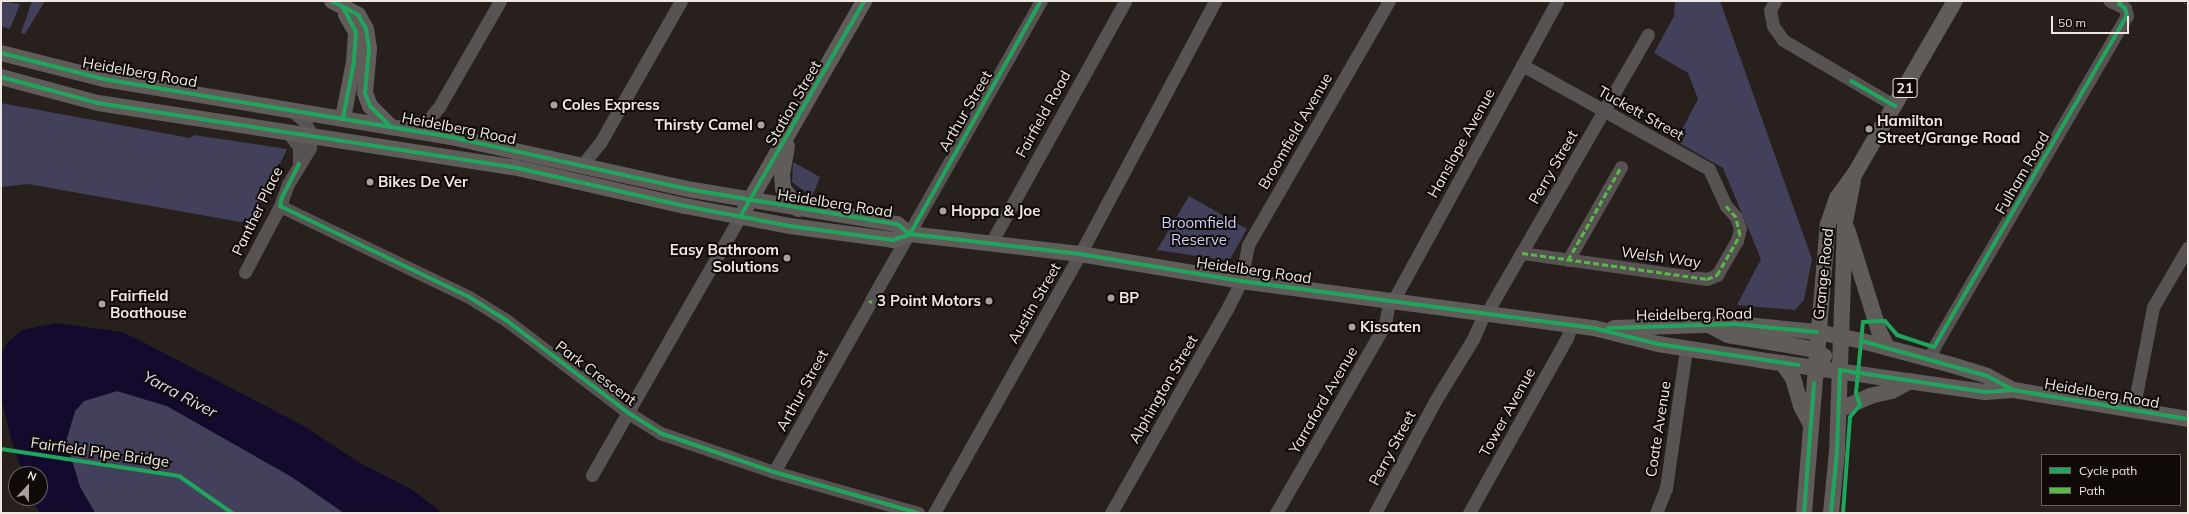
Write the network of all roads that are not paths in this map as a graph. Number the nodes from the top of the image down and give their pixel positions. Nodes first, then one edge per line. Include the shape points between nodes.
1 (500, 1) edge
2 (681, 1) edge
3 (864, 1) edge
4 (1041, 1) edge
5 (1125, 1) edge
6 (1215, 1) edge
7 (1389, 1) edge
8 (1557, 1) edge
9 (1775, 1) edge
10 (1955, 1) edge
11 (2110, 1) edge
12 (335, 3) edge
13 (1648, 35) dead end
14 (1, 53) edge
15 (361, 62) junction
16 (1522, 65) junction
17 (1, 77) edge
18 (263, 105) junction
19 (439, 106) junction
20 (1894, 106) junction
21 (291, 110) junction
22 (1604, 111) junction
23 (343, 118) junction
24 (259, 127) junction
25 (392, 127) junction
26 (793, 127) junction
27 (287, 131) junction
28 (418, 132) junction
29 (311, 134) junction
30 (441, 136) junction
31 (600, 143) junction
32 (375, 144) junction
33 (299, 164) junction
34 (582, 166) junction
35 (1621, 167) dead end
36 (604, 170) junction
37 (1854, 175) junction
38 (751, 201) junction
39 (280, 206) junction
40 (1726, 206) joint
41 (798, 209) junction
42 (740, 217) junction
43 (1845, 222) junction
44 (910, 234) junction
45 (991, 243) junction
46 (2188, 247) edge
47 (1522, 253) junction
48 (1080, 254) junction
49 (1568, 260) junction
50 (245, 272) dead end
51 (1241, 281) junction
52 (1391, 301) junction
53 (1485, 314) junction
54 (1706, 324) junction
55 (1571, 326) junction
56 (1634, 327) junction
57 (1594, 328) junction
58 (1817, 332) junction
59 (1840, 337) junction
60 (1689, 345) junction
61 (1887, 347) junction
62 (1816, 350) junction
63 (1930, 359) junction
64 (1782, 363) junction
65 (1815, 367) junction
66 (1840, 370) junction
67 (1910, 381) junction
68 (2013, 390) junction
69 (1839, 410) junction
70 (2133, 411) junction
71 (627, 412) junction
72 (2188, 420) edge
73 (1811, 425) junction
74 (774, 472) junction
75 (592, 476) dead end
76 (918, 513) edge
77 (934, 513) edge
78 (1111, 513) edge
79 (1276, 513) edge
80 (1374, 513) edge
81 (1469, 513) edge
82 (1656, 513) edge
83 (1804, 513) edge
84 (1831, 513) edge

1 - 19 street
2 - 31 street
3 - 26 main road, Station Street
4 - 44 street, Arthur Street
5 - 45 street, Fairfield Road
6 - 48 street, Austin Street
7 - 51 street, Broomfield Avenue via 1248,245
8 - 16 street, Hanslope Avenue
9 - 20 street via 1770,10 1773,26 1783,40
10 - 20 main road, Grange Road / 21
11 - 63 street, Fulham Road via 2126,10 2127,16 1934,346
12 - 15 main road via 361,30
13 - 22 street, Perry Street
14 - 18 main road, Heidelberg Road via 104,80
15 - 23 main road
15 - 25 main road via 365,93 370,106
16 - 22 street, Tuckett Street
16 - 52 street, Hanslope Avenue
17 - 24 main road, Heidelberg Road via 98,103
18 - 21 main road, Heidelberg Road
18 - 24 main road
19 - 28 street
19 - 30 street via 438,122
20 - 37 main road, Grange Road / 21
21 - 23 main road, Heidelberg Road
21 - 29 street via 305,122
22 - 40 street, Tuckett Street via 1709,169
22 - 47 street, Perry Street
23 - 25 main road, Heidelberg Road
23 - 32 main road via 348,127
24 - 27 main road, Heidelberg Road
25 - 28 main road, Heidelberg Road
26 - 38 main road, Station Street
26 - 41 main road via 782,174 783,188
27 - 29 main road, Heidelberg Road
27 - 33 street, Panther Place via 300,147
28 - 30 main road, Heidelberg Road
29 - 32 main road, Heidelberg Road
29 - 33 street, Panther Place via 310,148
30 - 34 main road, Heidelberg Road
31 - 34 street
31 - 36 street
32 - 42 main road, Heidelberg Road via 514,167
33 - 39 street, Panther Place
34 - 36 main road, Heidelberg Road
35 - 49 street
36 - 38 main road, Heidelberg Road
37 - 43 main road, Grange Road / 21
37 - 58 main road, Grange Road / 21 via 1837,198 1825,235
38 - 41 main road, Heidelberg Road
38 - 42 main road, Station Street
39 - 50 street, Panther Place
39 - 71 street, Park Crescent via 469,297 506,320
40 - 49 street, Welsh Way via 1736,217 1740,235 1713,278 1701,280
41 - 44 main road, Heidelberg Road via 897,224
42 - 44 main road, Heidelberg Road via 893,240
42 - 71 street, Station Street
43 - 59 main road, Grange Road / 21
43 - 61 main road via 1879,331
44 - 45 main road, Heidelberg Road
44 - 74 street, Arthur Street
45 - 48 main road, Heidelberg Road
46 - 70 street via 2153,307
47 - 49 street, Welsh Way
47 - 53 street, Perry Street
48 - 51 main road, Heidelberg Road
48 - 77 street, Austin Street
51 - 52 main road, Heidelberg Road
51 - 78 street, Alphington Street
52 - 53 main road, Heidelberg Road
52 - 79 street, Yarraford Avenue via 1385,324
53 - 55 main road, Heidelberg Road
53 - 80 street, Perry Street via 1473,340 1435,401
54 - 56 main road, Heidelberg Road
54 - 58 main road, Heidelberg Road via 1753,324
54 - 60 main road
54 - 62 main road via 1734,337
55 - 57 main road, Heidelberg Road
55 - 81 street, Tower Avenue via 1567,338
56 - 57 main road, Heidelberg Road
56 - 60 main road
57 - 60 main road, Heidelberg Road
58 - 59 main road, Heidelberg Road
58 - 62 main road, 21
59 - 61 main road, Heidelberg Road
59 - 66 main road, 21
60 - 64 main road, Heidelberg Road
60 - 82 street, Coate Avenue via 1666,488
61 - 63 main road, Heidelberg Road
62 - 65 main road, 21
62 - 66 main road
63 - 68 main road, Heidelberg Road via 1987,376
64 - 65 main road, Heidelberg Road
64 - 73 main road via 1792,376 1801,406
65 - 66 main road, Heidelberg Road
65 - 73 main road, 21
66 - 67 main road, Heidelberg Road
66 - 69 main road, 21
67 - 68 main road, Heidelberg Road via 1985,392
67 - 69 main road via 1892,391 1870,396
68 - 70 main road, Heidelberg Road
69 - 84 main road, 21
70 - 72 main road, Heidelberg Road
71 - 74 street, Park Crescent via 660,433
71 - 75 street, Station Street
73 - 83 main road, 21
74 - 76 street, Park Crescent

